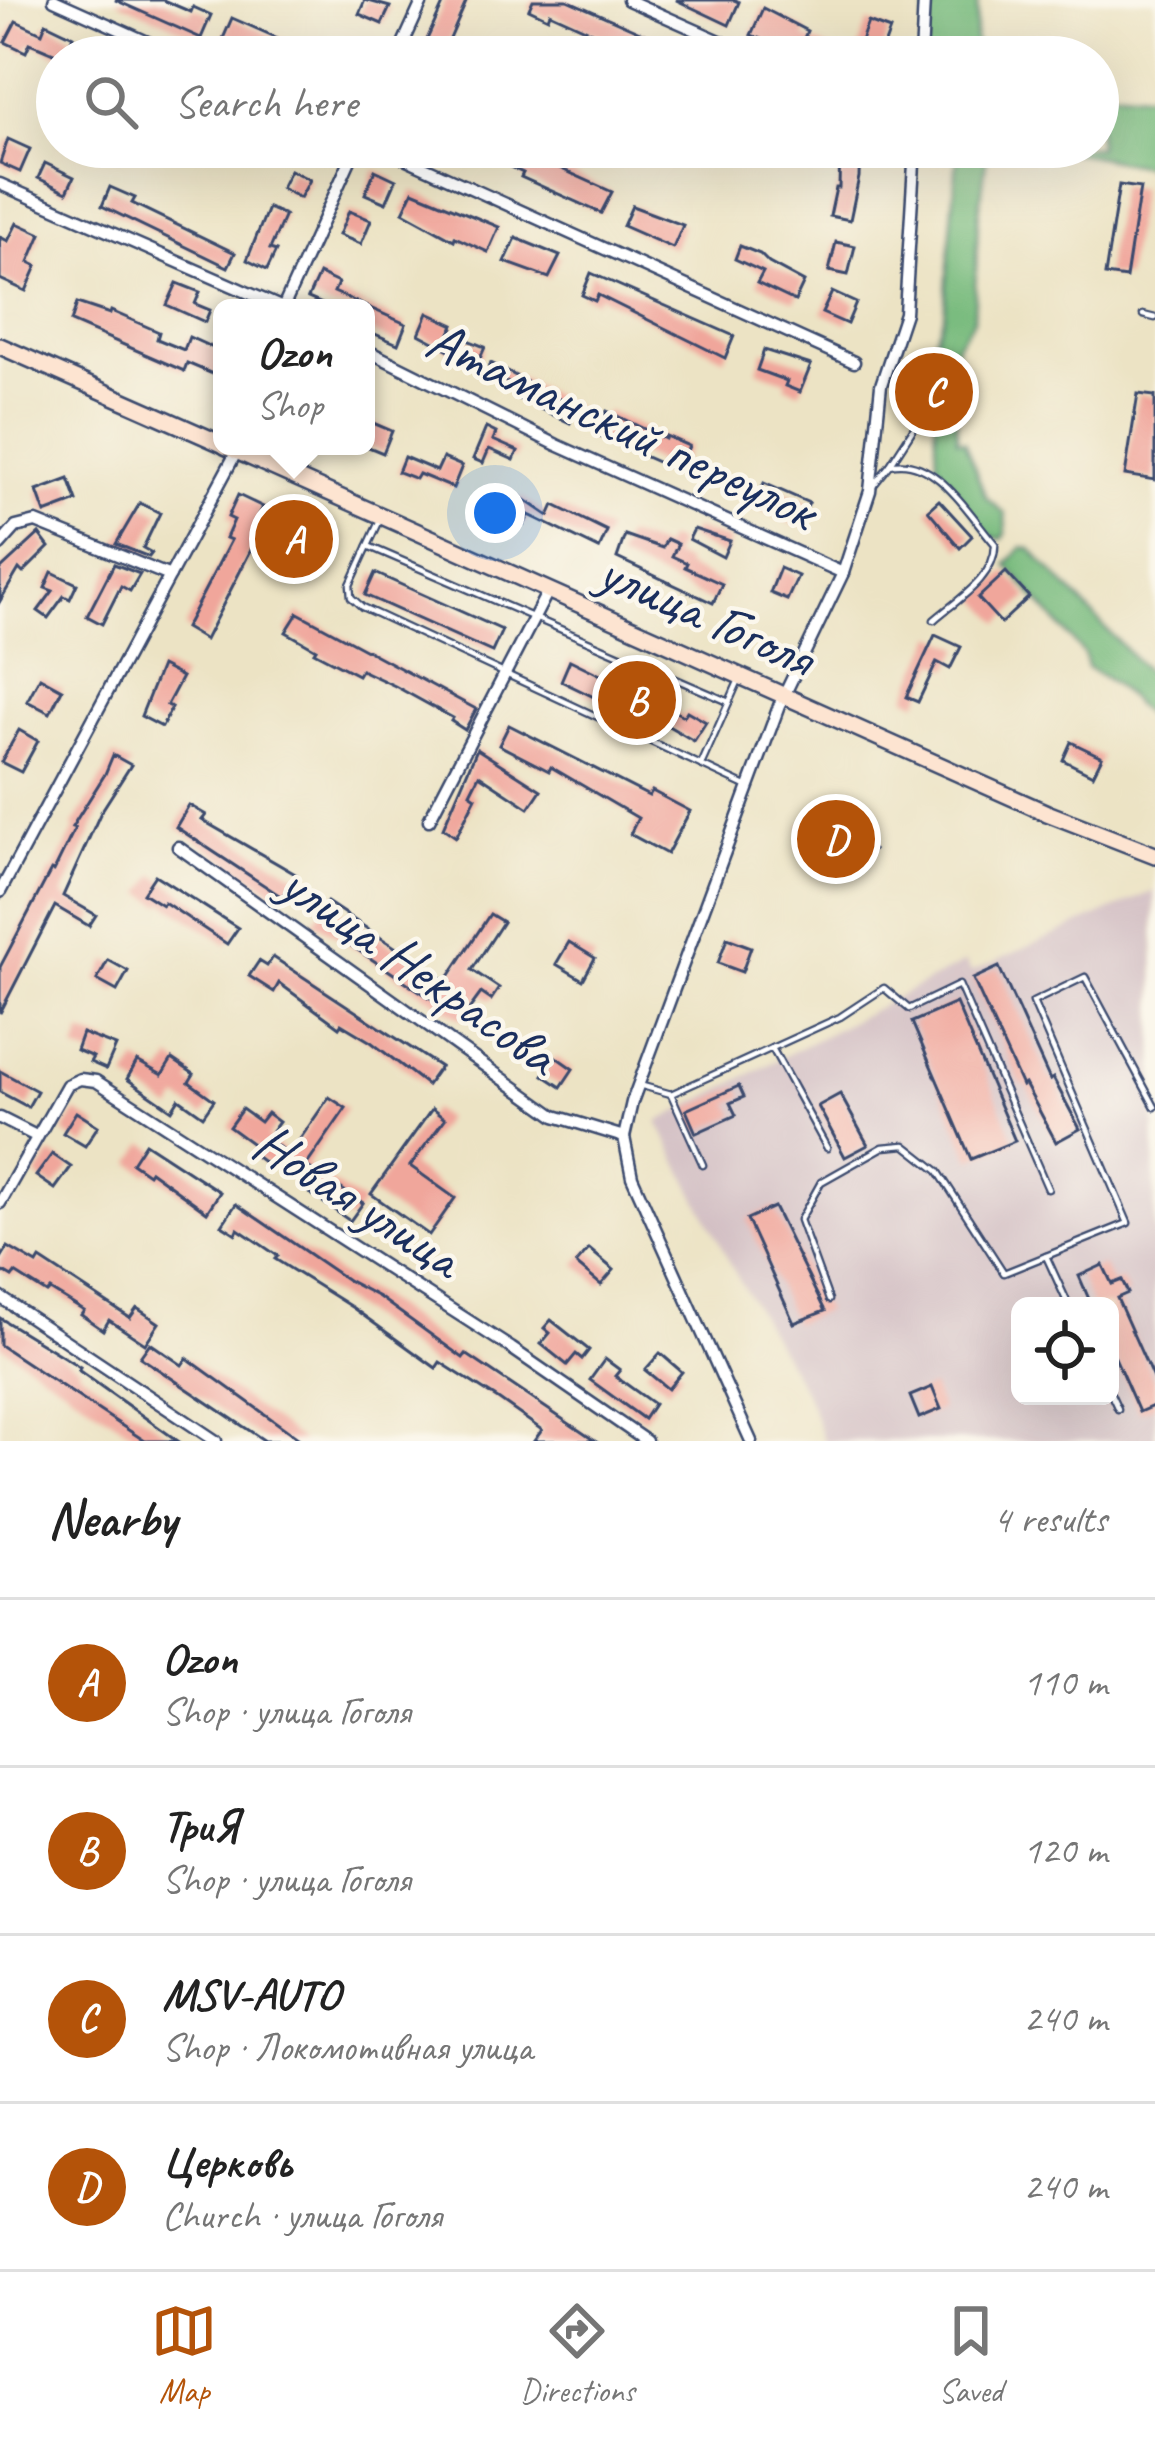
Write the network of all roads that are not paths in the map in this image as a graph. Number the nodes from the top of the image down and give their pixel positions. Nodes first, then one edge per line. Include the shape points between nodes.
1 (54, 0) edge
2 (423, 0) edge
3 (628, 0) edge
4 (924, 0) edge
5 (134, 36) edge
6 (407, 36) edge
7 (709, 36) edge
8 (922, 36) edge
9 (346, 168) edge
10 (426, 168) edge
11 (914, 168) edge
12 (0, 184) edge
13 (262, 299) edge
14 (287, 299) edge
15 (1143, 315) dead end
16 (1155, 318) edge
17 (0, 346) edge
18 (375, 354) edge
19 (854, 362) dead end
20 (921, 371) dead end
21 (213, 439) edge
22 (220, 455) edge
23 (249, 455) edge
24 (890, 465) junction
25 (870, 491) junction
26 (382, 517) junction
27 (0, 544) edge
28 (368, 546) junction
29 (842, 573) junction
30 (170, 576) junction
31 (548, 591) junction
32 (535, 616) junction
33 (934, 620) dead end
34 (506, 673) junction
35 (740, 676) junction
36 (783, 695) junction
37 (729, 702) junction
38 (701, 765) junction
39 (749, 787) junction
40 (429, 820) dead end
41 (178, 847) dead end
42 (1155, 855) edge
43 (2, 885) edge
44 (772, 1048) junction
45 (639, 1085) junction
46 (671, 1094) junction
47 (1155, 1107) edge
48 (0, 1118) edge
49 (36, 1136) junction
50 (624, 1137) junction
51 (827, 1148) dead end
52 (703, 1165) dead end
53 (1048, 1189) dead end
54 (0, 1203) edge
55 (1046, 1256) junction
56 (0, 1297) edge
57 (1066, 1297) edge
58 (829, 1300) dead end
59 (1116, 1405) edge
60 (1118, 1409) dead end
61 (216, 1441) edge
62 (646, 1441) edge
63 (752, 1441) edge

1 - 5 street
2 - 6 street
3 - 7 street
4 - 8 street
9 - 14 street
10 - 19 street
11 - 25 street via 905,313 881,385
12 - 13 street
15 - 16 lane
17 - 21 main road, улица Гоголя
18 - 29 street, Атаманский переулок
20 - 24 lane via 919,420
22 - 30 street
23 - 26 main road, улица Гоголя
24 - 25 lane
24 - 33 lane via 925,468 995,544 981,579
25 - 29 street
26 - 28 lane
26 - 31 main road, улица Гоголя
27 - 30 street via 16,527 36,522
28 - 32 lane
28 - 34 lane via 351,597
29 - 36 street
30 - 43 street
31 - 32 street
31 - 35 main road, улица Гоголя
32 - 34 street
32 - 37 lane
34 - 38 lane
34 - 40 street
35 - 36 main road, улица Гоголя
35 - 37 lane
36 - 39 street
36 - 42 main road, улица Гоголя
37 - 38 lane
38 - 39 lane
39 - 45 street
41 - 50 street, улица Некрасова via 555,1116
44 - 46 lane
44 - 51 lane
44 - 53 lane via 884,988 909,1009 959,985
45 - 46 lane
45 - 50 street
46 - 52 lane
47 - 55 lane via 1085,977 1033,1002 1128,1223
48 - 49 street
49 - 54 street
49 - 62 street, Новая улица via 67,1085 80,1079 112,1089
50 - 63 street via 632,1177
55 - 57 lane
55 - 58 lane via 1004,1273 938,1171 905,1145 883,1147 821,1182 800,1220
56 - 61 street
59 - 60 lane

